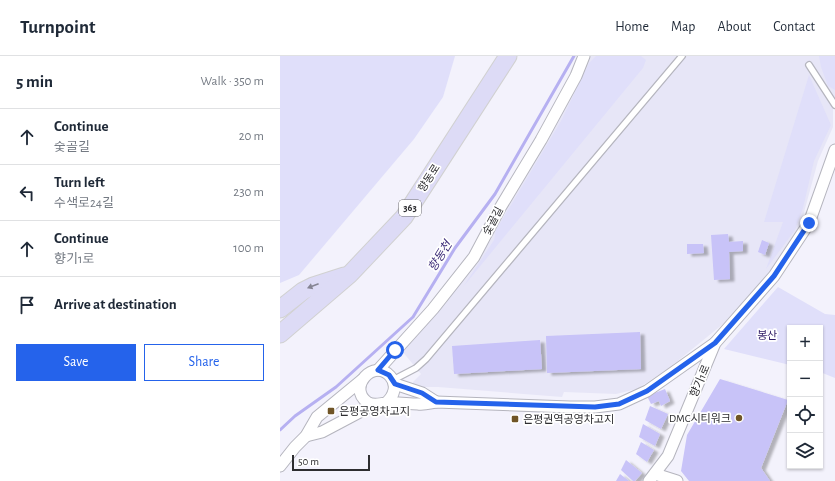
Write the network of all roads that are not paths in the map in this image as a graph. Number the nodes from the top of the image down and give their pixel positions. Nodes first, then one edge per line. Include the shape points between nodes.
1 (508, 56) edge
2 (584, 56) edge
3 (682, 56) edge
4 (810, 65) dead end
5 (835, 105) edge
6 (835, 150) edge
7 (350, 274) junction
8 (280, 309) edge
9 (280, 334) edge
10 (715, 343) junction
11 (378, 370) junction
12 (362, 380) junction
13 (394, 382) junction
14 (436, 402) junction
15 (386, 403) junction
16 (372, 405) junction
17 (306, 436) junction
18 (280, 466) edge
19 (652, 477) edge
20 (677, 481) edge

1 - 7 main road, 향동로 / 363 via 404,217
2 - 11 street, 숯골길 via 541,140 474,257 433,309
3 - 13 lane via 426,359
4 - 5 lane
6 - 10 street, 향기1로 via 809,223 774,276
7 -> 8 main road via 303,290
7 - 9 main road, 향동로 / 363
10 - 14 street via 647,391 619,404 570,407
10 - 19 street, 향기1로 via 668,456
11 - 12 street via 366,374
11 - 13 street via 389,375
12 - 16 street via 360,392
12 - 17 street via 317,417
13 - 14 street via 422,393
13 - 15 street via 395,391
14 - 15 street via 420,405
15 - 16 street
16 - 17 street via 322,432
17 - 18 street
19 - 20 street

